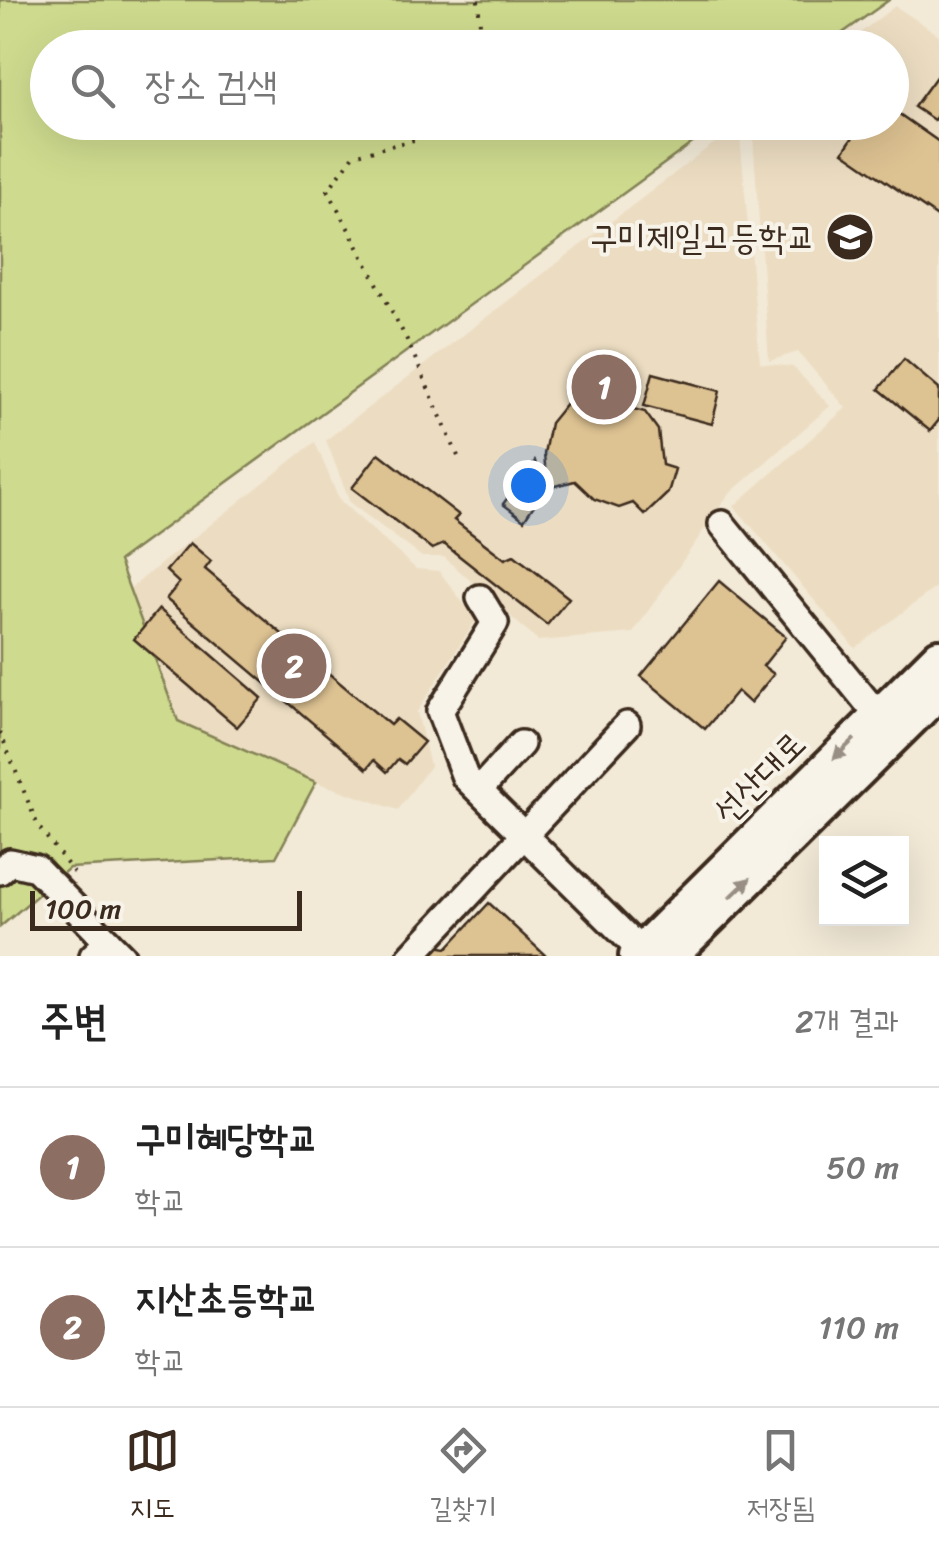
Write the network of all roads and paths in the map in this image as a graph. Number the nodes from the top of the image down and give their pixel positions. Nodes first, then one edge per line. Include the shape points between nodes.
1 (478, 0) edge
2 (480, 30) edge
3 (414, 140) edge
4 (461, 463) dead end
5 (722, 524) dead end
6 (480, 598) dead end
7 (939, 656) edge
8 (939, 692) edge
9 (627, 724) dead end
10 (886, 726) junction
11 (0, 732) edge
12 (521, 744) dead end
13 (478, 790) junction
14 (526, 836) junction
15 (0, 871) edge
16 (86, 888) dead end
17 (108, 951) edge
18 (649, 955) edge
19 (412, 956) edge

1 - 2 path
3 - 4 path via 354,155 328,190
5 - 10 street
6 - 13 street via 496,623 440,711 465,777
7 - 10 main road, 선산대로
8 - 10 main road, 선산대로
9 - 14 street
10 - 18 main road, 선산대로
11 - 16 path via 38,826
12 - 13 street
13 - 14 street
14 - 18 street
14 - 19 street
15 - 17 street via 10,862 36,868

